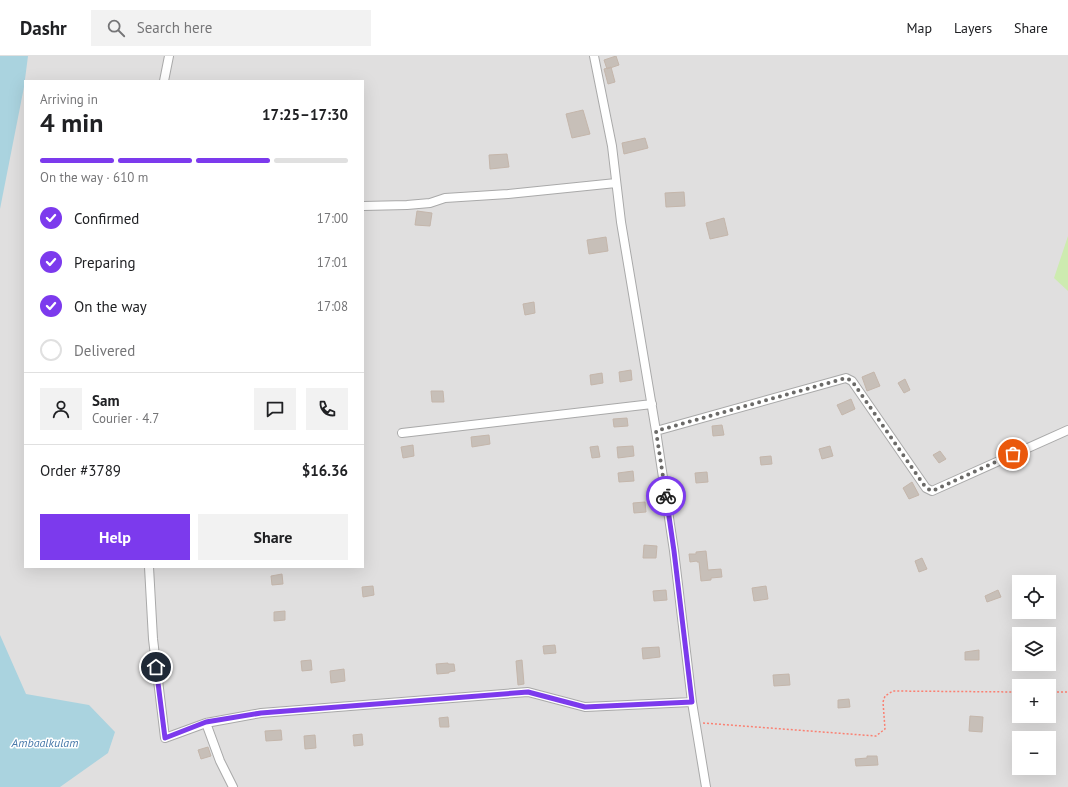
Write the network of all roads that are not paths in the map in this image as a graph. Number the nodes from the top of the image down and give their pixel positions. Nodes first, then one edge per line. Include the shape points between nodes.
1 (169, 56) edge
2 (594, 56) edge
3 (164, 80) edge
4 (616, 183) junction
5 (364, 206) edge
6 (652, 404) junction
7 (1068, 430) edge
8 (656, 431) junction
9 (402, 433) dead end
10 (149, 568) edge
11 (692, 702) junction
12 (206, 722) junction
13 (233, 787) edge
14 (706, 787) edge

1 - 3 street
2 - 4 street via 612,146
4 - 5 street via 445,198 430,203
4 - 6 street
6 - 8 street
6 - 9 street
7 - 8 street via 932,491 926,488 852,381 846,378
8 - 11 street via 674,551
10 - 12 street via 153,639 165,738
11 - 12 street via 585,707 528,692 261,713
11 - 14 street
12 - 13 street via 220,761

